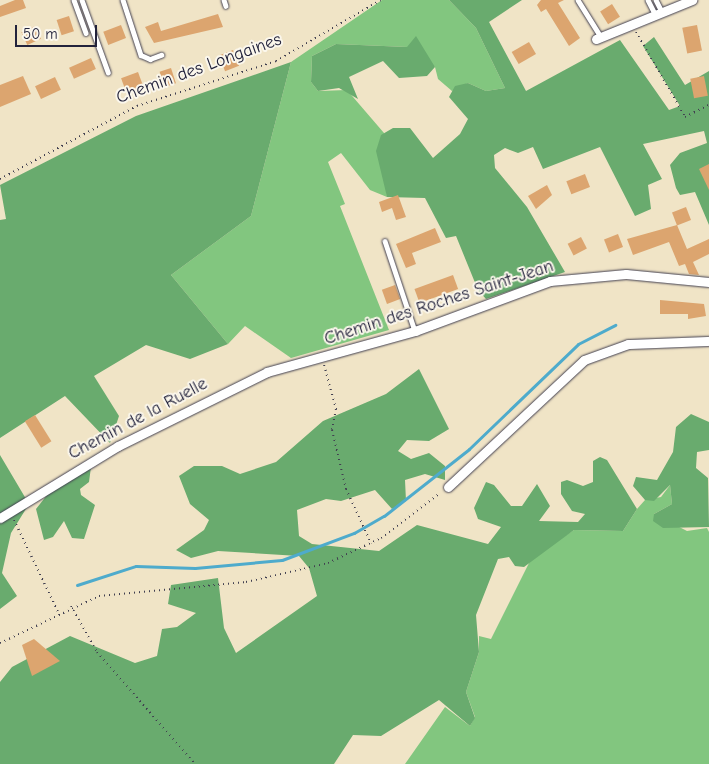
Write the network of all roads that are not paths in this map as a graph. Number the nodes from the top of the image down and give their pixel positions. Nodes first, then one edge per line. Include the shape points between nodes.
1 (74, 0) edge
2 (82, 0) edge
3 (123, 0) edge
4 (224, 0) edge
5 (578, 0) edge
6 (648, 0) edge
7 (656, 0) edge
8 (692, 0) edge
9 (226, 6) dead end
10 (660, 16) junction
11 (86, 33) dead end
12 (599, 38) joint
13 (161, 56) dead end
14 (108, 72) dead end
15 (385, 241) dead end
16 (709, 282) edge
17 (415, 331) junction
18 (709, 342) edge
19 (299, 362) joint
20 (448, 487) road end
21 (0, 518) edge

1 - 11 lane
2 - 14 lane
3 - 13 lane via 141,55 150,59
4 - 9 lane
5 - 12 lane
6 - 10 lane
7 - 10 lane
8 - 10 street
10 - 12 street
15 - 17 lane
16 - 17 street, Chemin des Roches Saint-Jean via 626,274 550,281
17 - 19 street, Chemin des Roches Saint-Jean
18 - 20 street via 628,344 584,360
19 - 21 street, Chemin de la Ruelle via 170,419

